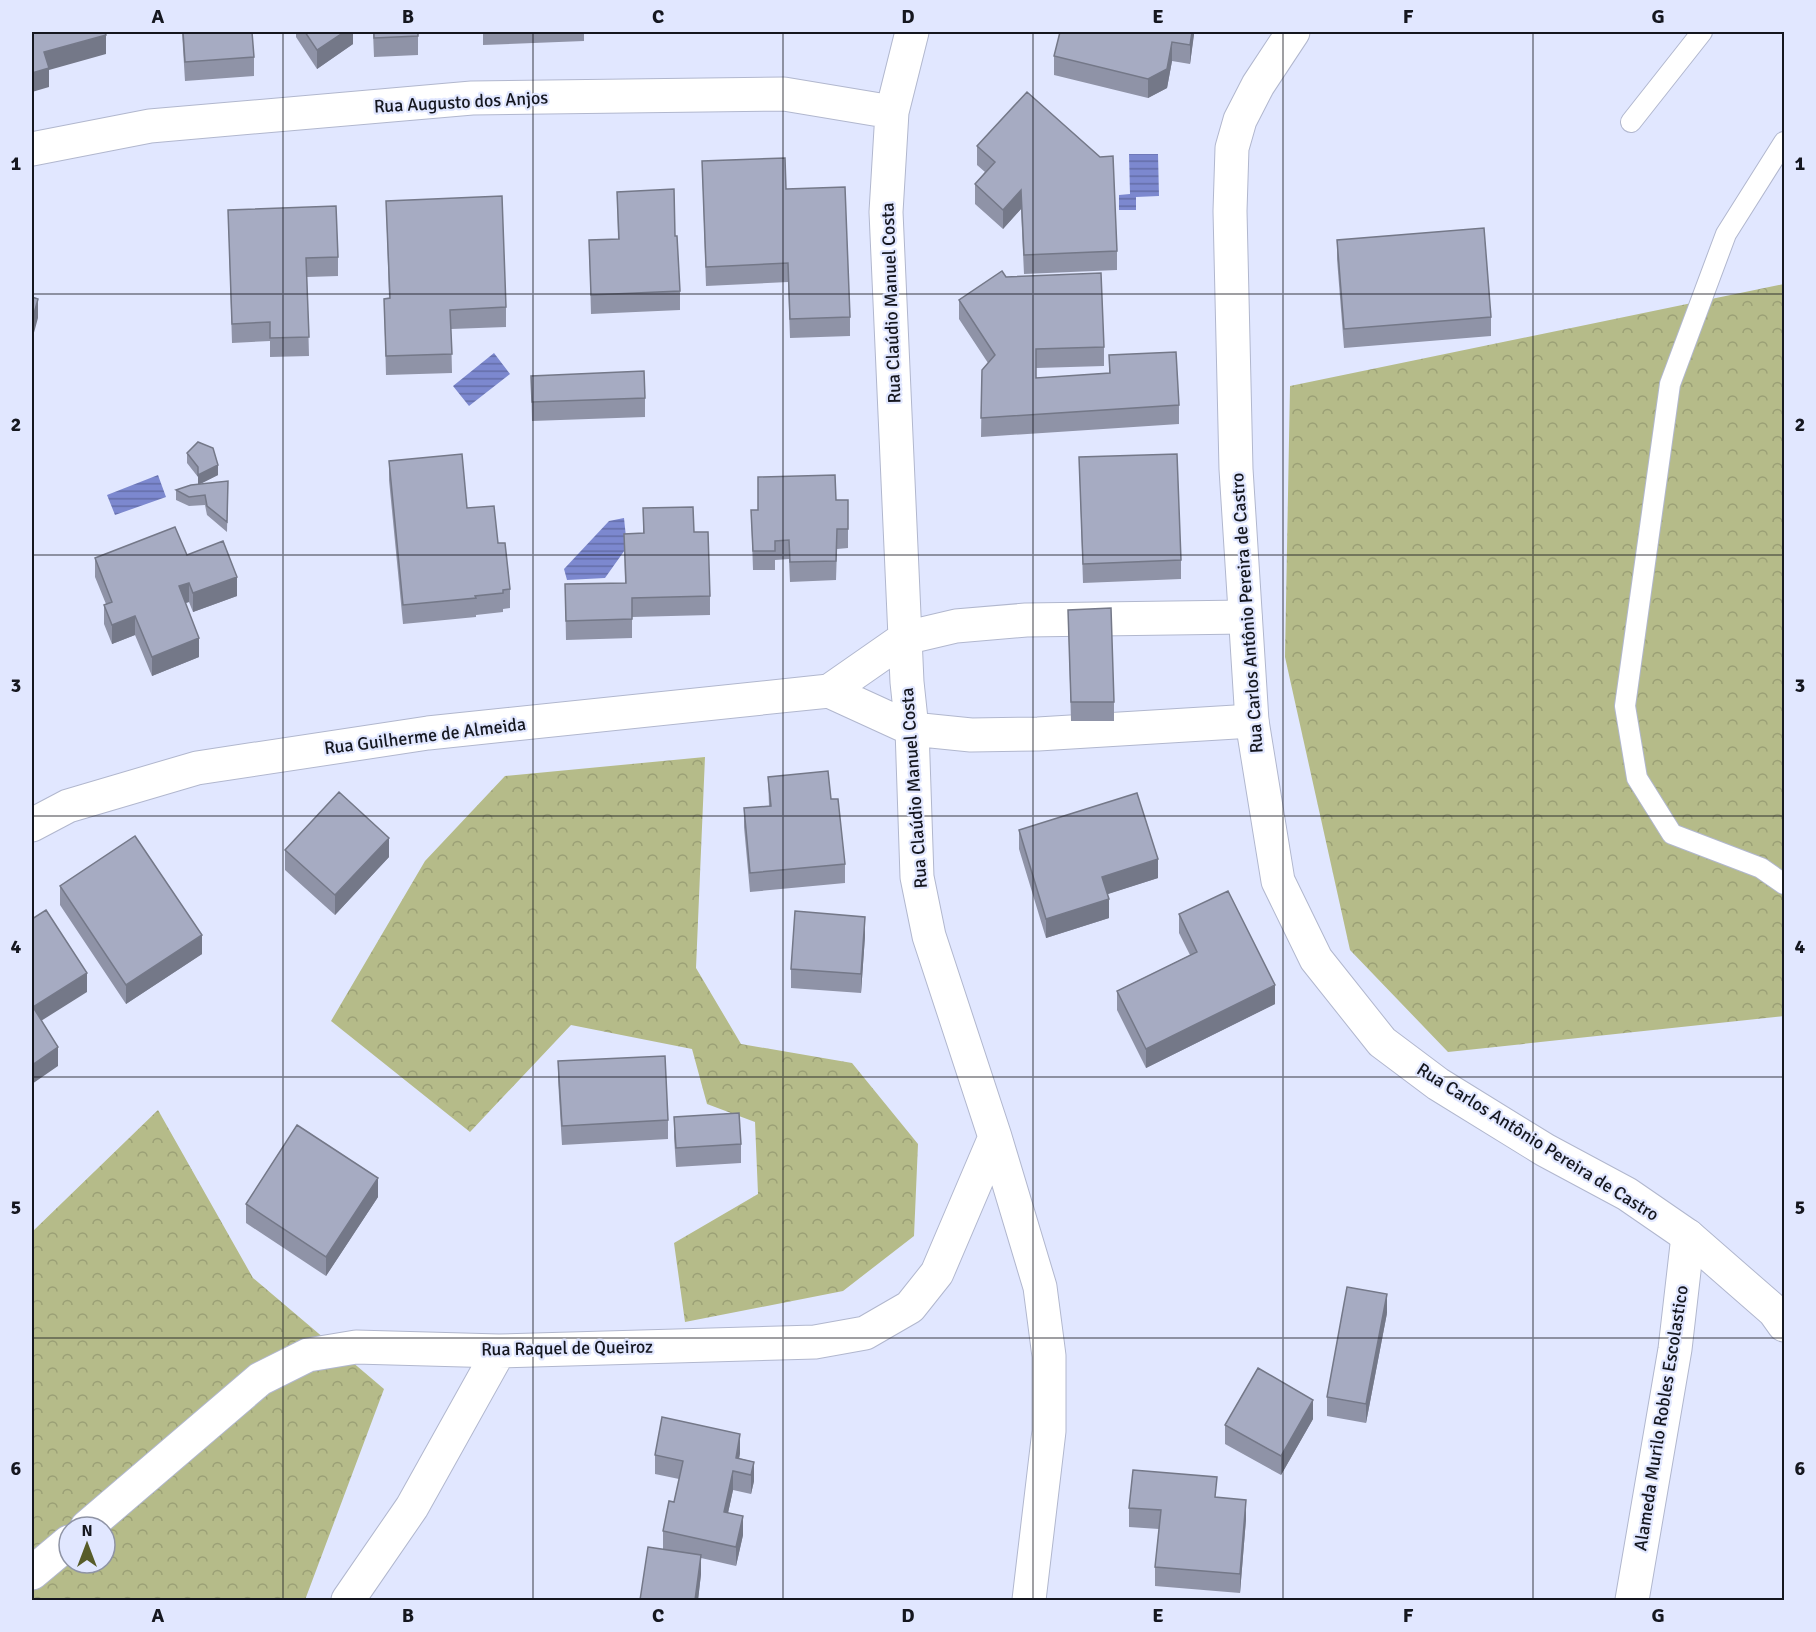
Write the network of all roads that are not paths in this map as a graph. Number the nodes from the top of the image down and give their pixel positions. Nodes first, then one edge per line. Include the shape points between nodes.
1 (912, 32) edge
2 (1293, 32) edge
3 (1702, 32) edge
4 (892, 111) junction
5 (1631, 122) dead end
6 (1785, 142) edge
7 (32, 149) edge
8 (1245, 617) junction
9 (905, 638) junction
10 (829, 691) junction
11 (1252, 721) junction
12 (912, 729) junction
13 (32, 825) edge
14 (1785, 884) edge
15 (995, 1137) junction
16 (1688, 1236) junction
17 (1785, 1325) edge
18 (499, 1352) junction
19 (101, 1515) edge
20 (57, 1552) edge
21 (32, 1573) edge
22 (348, 1600) edge
23 (1029, 1600) edge
24 (1632, 1600) edge

1 - 4 street, Rua Claúdio Manuel Costa
2 - 8 street, Rua Carlos Antônio Pereira de Castro via 1253,94 1232,148 1236,469
3 - 5 lane
4 - 7 street, Rua Augusto dos Anjos via 784,94 472,98 150,126
4 - 9 street, Rua Claúdio Manuel Costa via 886,212
6 - 14 lane via 1726,234 1670,384 1626,706 1637,778 1672,834 1761,868
8 - 9 street via 1026,620 956,626
8 - 11 street, Rua Carlos Antônio Pereira de Castro
9 - 10 street, Rua Guilherme de Almeida
9 - 12 street, Rua Claúdio Manuel Costa
10 - 12 street
10 - 13 street, Rua Guilherme de Almeida via 428,733 197,768 68,806
11 - 12 street via 1038,734 971,735
11 - 16 street, Rua Carlos Antônio Pereira de Castro via 1278,881 1316,959 1382,1042 1438,1084 1545,1150 1627,1194
12 - 15 street, Rua Claúdio Manuel Costa via 917,877 929,936
15 - 18 street, Rua Raquel de Queiroz via 936,1273 910,1307 865,1333 815,1342
15 - 23 street, Rua Claúdio Manuel Costa via 1040,1287 1049,1356 1049,1431
16 - 17 street, Rua Carlos Antônio Pereira de Castro
16 - 24 street, Alameda Murilo Robles Escolastico via 1675,1349
18 - 19 street, Rua Raquel de Queiroz via 356,1347 308,1355 260,1379
18 - 22 street via 412,1507
20 - 21 street

